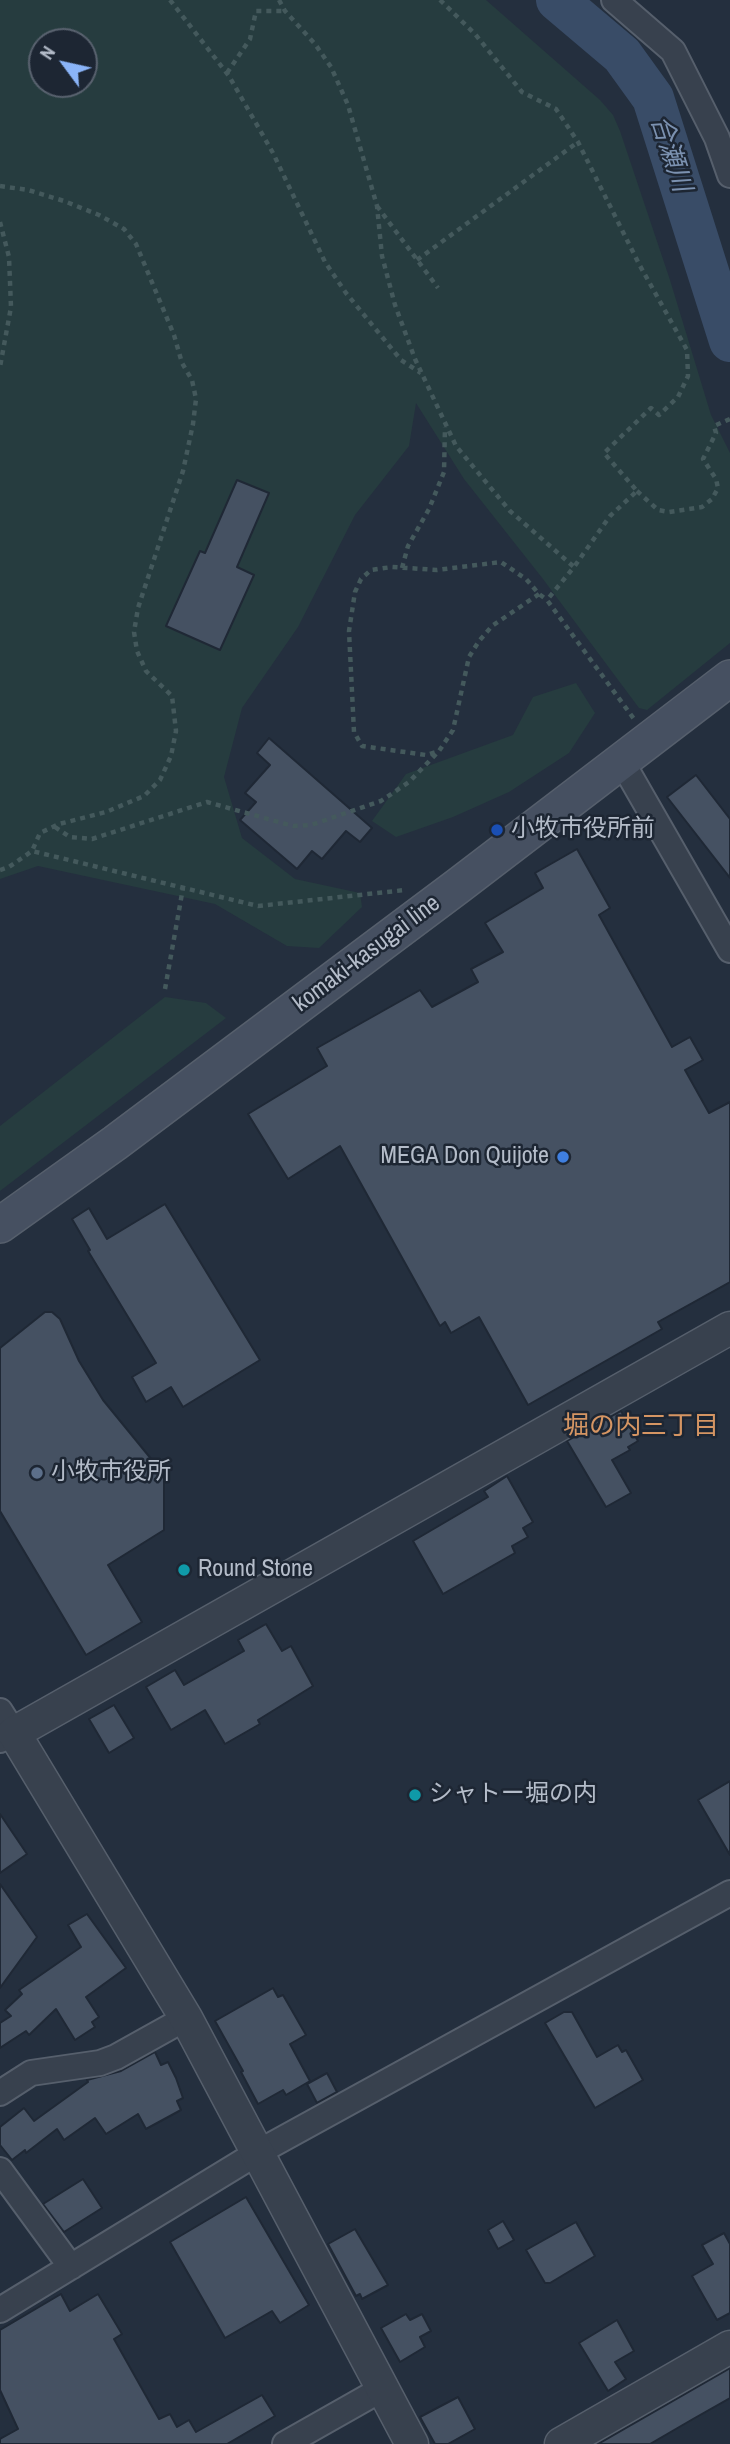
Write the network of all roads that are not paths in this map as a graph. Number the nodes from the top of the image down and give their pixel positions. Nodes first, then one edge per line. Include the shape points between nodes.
1 (614, 0) edge
2 (723, 133) edge
3 (730, 175) edge
4 (730, 678) edge
5 (622, 762) junction
6 (730, 950) edge
7 (0, 1225) edge
8 (727, 1337) edge
9 (5, 1728) edge
10 (730, 1893) edge
11 (186, 2018) junction
12 (0, 2093) edge
13 (257, 2153) junction
14 (0, 2170) edge
15 (71, 2267) junction
16 (0, 2310) edge
17 (730, 2347) edge
18 (382, 2389) junction
19 (285, 2444) edge
20 (412, 2444) edge
21 (561, 2444) edge

1 - 2 street via 673,51
2 - 3 street
4 - 5 main road, komaki-kasugai line
5 - 6 street
5 - 7 main road, komaki-kasugai line
8 - 9 street
9 - 11 street
10 - 13 street
11 - 12 street via 116,2057 30,2073
11 - 13 street
13 - 15 street
13 - 18 street
14 - 15 street
15 - 16 street
17 - 21 street
18 - 19 street
18 - 20 street

